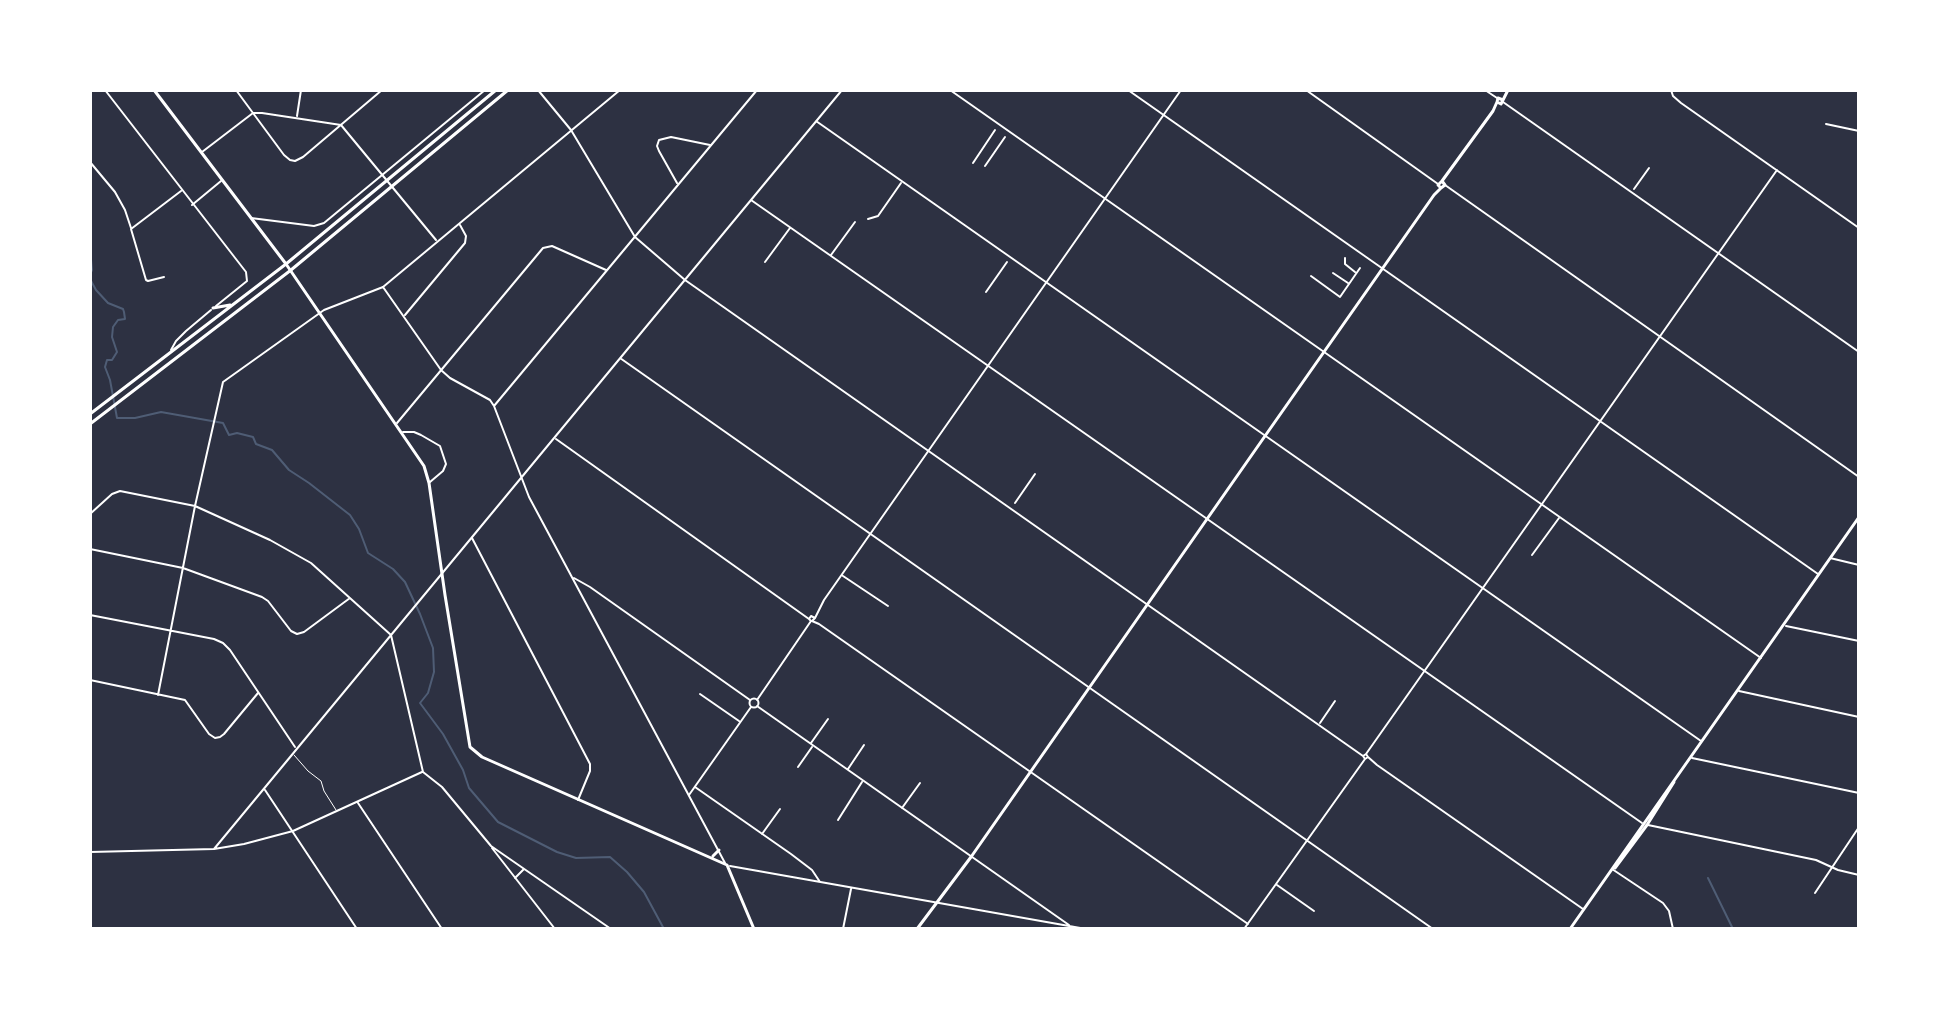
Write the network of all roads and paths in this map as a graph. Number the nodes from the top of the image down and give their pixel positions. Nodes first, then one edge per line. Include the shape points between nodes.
1 (105, 90) edge
2 (154, 90) edge
3 (236, 90) edge
4 (301, 90) edge
5 (381, 90) edge
6 (485, 90) edge
7 (496, 90) edge
8 (508, 90) edge
9 (538, 90) edge
10 (620, 90) edge
11 (748, 90) edge
12 (842, 90) edge
13 (950, 90) edge
14 (1128, 90) edge
15 (1181, 90) edge
16 (1306, 90) edge
17 (1485, 90) edge
18 (1671, 90) edge
19 (756, 91) edge
20 (1507, 91) edge
21 (1500, 101) junction
22 (253, 113) junction
23 (1164, 115) junction
24 (296, 118) junction
25 (816, 121) junction
26 (1826, 124) dead end
27 (341, 125) junction
28 (571, 130) junction
29 (995, 130) dead end
30 (1859, 131) edge
31 (1005, 137) dead end
32 (711, 146) junction
33 (202, 153) junction
34 (90, 162) edge
35 (973, 163) dead end
36 (985, 166) dead end
37 (1649, 168) dead end
38 (1777, 170) junction
39 (382, 176) junction
40 (222, 180) junction
41 (386, 181) junction
42 (902, 182) junction
43 (678, 184) junction
44 (1441, 185) junction
45 (392, 188) junction
46 (1634, 189) dead end
47 (182, 191) junction
48 (1106, 199) junction
49 (751, 200) junction
50 (192, 205) junction
51 (251, 218) junction
52 (868, 219) dead end
53 (855, 222) dead end
54 (460, 224) junction
55 (790, 228) junction
56 (1859, 228) edge
57 (131, 229) junction
58 (635, 237) junction
59 (437, 241) junction
60 (1718, 254) junction
61 (830, 256) junction
62 (1345, 258) dead end
63 (765, 262) dead end
64 (1007, 262) dead end
65 (286, 264) junction
66 (1360, 268) dead end
67 (1383, 269) junction
68 (291, 270) junction
69 (606, 270) junction
70 (1333, 273) dead end
71 (1357, 273) junction
72 (1311, 276) dead end
73 (164, 277) dead end
74 (685, 280) junction
75 (1047, 283) junction
76 (1349, 284) junction
77 (383, 287) junction
78 (986, 292) dead end
79 (233, 304) junction
80 (213, 308) junction
81 (319, 313) junction
82 (404, 317) junction
83 (214, 319) junction
84 (219, 325) junction
85 (191, 337) junction
86 (1660, 338) junction
87 (196, 343) junction
88 (170, 352) junction
89 (1324, 352) junction
90 (1859, 352) edge
91 (620, 358) junction
92 (988, 367) junction
93 (441, 370) junction
94 (494, 406) junction
95 (90, 414) edge
96 (1601, 421) junction
97 (90, 424) edge
98 (396, 424) junction
99 (402, 432) junction
100 (1265, 436) junction
101 (554, 438) junction
102 (929, 451) junction
103 (1035, 474) dead end
104 (521, 477) junction
105 (1859, 477) edge
106 (429, 483) junction
107 (1015, 503) dead end
108 (1542, 505) junction
109 (195, 506) junction
110 (90, 514) edge
111 (1859, 517) edge
112 (1559, 518) junction
113 (1206, 520) junction
114 (871, 534) junction
115 (472, 537) junction
116 (90, 549) edge
117 (1532, 555) dead end
118 (1830, 558) junction
119 (1859, 565) edge
120 (183, 568) junction
121 (442, 573) junction
122 (1819, 574) junction
123 (842, 575) junction
124 (572, 578) junction
125 (1483, 589) junction
126 (351, 597) junction
127 (1148, 604) junction
128 (888, 606) dead end
129 (90, 615) edge
130 (812, 619) junction
131 (1783, 625) junction
132 (170, 631) junction
133 (391, 635) junction
134 (1859, 641) edge
135 (1761, 658) junction
136 (1425, 672) junction
137 (90, 680) edge
138 (1089, 688) junction
139 (1737, 691) junction
140 (258, 692) junction
141 (700, 694) dead end
142 (158, 695) junction
143 (750, 700) junction
144 (757, 700) junction
145 (1335, 701) dead end
146 (757, 706) junction
147 (751, 707) junction
148 (1859, 717) edge
149 (828, 719) dead end
150 (740, 721) junction
151 (1320, 724) junction
152 (1702, 742) junction
153 (811, 745) junction
154 (864, 745) dead end
155 (296, 749) junction
156 (293, 752) junction
157 (1366, 757) junction
158 (1690, 757) junction
159 (798, 767) dead end
160 (847, 770) junction
161 (423, 772) junction
162 (1030, 772) junction
163 (863, 781) junction
164 (920, 783) dead end
165 (695, 787) junction
166 (264, 789) junction
167 (1859, 793) edge
168 (689, 796) junction
169 (578, 800) junction
170 (358, 802) junction
171 (902, 808) junction
172 (780, 809) dead end
173 (337, 812) junction
174 (838, 820) dead end
175 (1645, 824) junction
176 (1859, 827) edge
177 (293, 831) junction
178 (762, 834) junction
179 (1307, 841) junction
180 (491, 846) junction
181 (214, 849) junction
182 (719, 850) junction
183 (90, 852) edge
184 (709, 856) junction
185 (971, 857) junction
186 (727, 865) junction
187 (1831, 866) junction
188 (525, 869) junction
189 (1611, 870) junction
190 (1859, 875) edge
191 (515, 878) junction
192 (820, 882) junction
193 (1276, 884) junction
194 (851, 888) junction
195 (1815, 893) dead end
196 (938, 903) junction
197 (1584, 910) junction
198 (1314, 911) dead end
199 (1248, 924) junction
200 (1070, 925) junction
201 (1079, 928) edge
202 (357, 929) edge
203 (442, 929) edge
204 (555, 929) edge
205 (611, 929) edge
206 (754, 929) edge
207 (843, 929) edge
208 (917, 929) edge
209 (1086, 929) edge
210 (1244, 929) edge
211 (1433, 929) edge
212 (1570, 929) edge
213 (1673, 929) edge

1 - 47 street
2 - 33 main road
3 - 22 street
4 - 24 street
5 - 27 street
6 - 39 street
7 - 41 main road
8 - 45 main road
9 - 28 street
10 - 28 street
11 - 19 street
12 - 25 street
13 - 48 street
14 - 23 street
15 - 23 street
16 - 44 street
17 - 21 street
18 - 38 street via 1679,102
19 - 32 street
20 - 21 main road
21 - 44 main road
21 - 60 street
22 - 24 street
22 - 27 street via 293,161
22 - 33 street
23 - 48 street
23 - 67 street
24 - 27 street
25 - 42 street
25 - 49 street
26 - 30 street
27 - 39 street
28 - 54 street
28 - 58 street
29 - 35 street
31 - 36 street
32 - 43 street
32 - 43 street via 671,137 659,140 659,151
33 - 40 main road
34 - 57 street via 115,192
37 - 46 street
38 - 56 street
38 - 60 street
39 - 41 street
39 - 51 street via 323,224
40 - 50 street
40 - 51 main road
41 - 45 street
41 - 65 main road
42 - 52 street via 878,216
42 - 75 street
43 - 58 street
44 - 67 main road
44 - 86 street
45 - 59 street
45 - 68 main road
47 - 50 street
47 - 57 street
48 - 75 street
48 - 89 street
49 - 55 street
49 - 74 street
50 - 80 street via 246,272 247,281
51 - 65 main road
53 - 61 street
54 - 59 street
54 - 82 street via 465,243
55 - 61 street
55 - 63 street
57 - 73 street via 146,280
58 - 69 street
58 - 74 street
59 - 77 street
60 - 86 street
60 - 90 street
61 - 92 street
62 - 71 street
64 - 78 street
65 - 68 main road
65 - 79 main road
66 - 71 street
67 - 89 main road
67 - 96 street
68 - 81 main road
68 - 84 main road
69 - 93 street via 556,248 540,250
69 - 94 street
70 - 76 street
71 - 76 street
72 - 76 street via 1340,297
74 - 91 street
74 - 102 street
75 - 92 street
75 - 100 street
77 - 81 street
77 - 82 street
79 - 80 main road
79 - 83 main road
80 - 88 street
81 - 98 main road
81 - 109 street via 224,380
82 - 93 street
83 - 84 main road
83 - 85 main road
84 - 87 main road
85 - 87 main road
85 - 88 main road
86 - 96 street
86 - 105 street
87 - 97 main road
88 - 95 main road
89 - 100 main road
89 - 108 street
91 - 101 street
91 - 114 street
92 - 102 street
92 - 113 street
93 - 94 street
93 - 98 street
94 - 104 street
96 - 108 street
96 - 122 street
98 - 99 main road
99 - 106 main road
99 - 106 street via 414,432 442,449 445,468
100 - 113 main road
100 - 125 street
101 - 104 street
101 - 130 street
102 - 114 street
102 - 127 street
103 - 107 street
104 - 115 street
104 - 124 street
106 - 121 main road
108 - 112 street
108 - 125 street
109 - 110 street via 117,491
109 - 120 street
109 - 126 street via 304,558
111 - 118 main road
112 - 117 street
112 - 135 street
113 - 127 main road
113 - 136 street
114 - 123 street
114 - 138 street
115 - 121 street
115 - 169 street via 590,764
116 - 120 street
118 - 119 street
118 - 122 main road
120 - 126 street via 262,597 297,634
120 - 132 street
121 - 133 street
121 - 169 main road via 470,747
122 - 131 main road
123 - 128 street
123 - 130 street
124 - 143 street
124 - 168 street
125 - 136 street
125 - 152 street
126 - 133 street
127 - 138 main road
127 - 151 street
129 - 132 street
130 - 144 street
130 - 162 street
131 - 134 street
131 - 135 main road
132 - 140 street via 223,643
132 - 142 street
133 - 155 street
133 - 161 street
135 - 139 main road
136 - 157 street
136 - 175 street
137 - 142 street
138 - 162 main road
138 - 179 street
139 - 148 street
139 - 152 main road
140 - 142 street via 217,738 185,700
140 - 155 street
141 - 150 street
143 - 144 street
143 - 147 street
144 - 146 street
145 - 151 street
146 - 147 street
146 - 153 street
147 - 150 street
149 - 153 street
150 - 165 street
151 - 157 street
152 - 158 main road
153 - 159 street
153 - 160 street
154 - 160 street
155 - 156 street
156 - 166 street
156 - 173 lane via 321,781
157 - 179 street
157 - 197 street
158 - 167 street
158 - 175 main road
160 - 163 street
161 - 170 street
161 - 180 street
162 - 185 main road
162 - 199 street
163 - 171 street
163 - 174 street
164 - 171 street
165 - 168 street
165 - 178 street
166 - 177 street
166 - 181 street
168 - 182 street
169 - 184 main road
170 - 173 street
170 - 203 street
171 - 185 street
172 - 178 street
173 - 177 street
175 - 187 street
175 - 189 main road
176 - 187 street
177 - 181 street
177 - 202 street
178 - 192 street
179 - 193 street
179 - 211 street
180 - 188 street
180 - 191 street
181 - 183 street
182 - 184 main road
182 - 186 street
184 - 186 main road
185 - 196 main road
185 - 200 street
186 - 192 street
186 - 206 main road
187 - 190 street
187 - 195 street
188 - 191 street
188 - 205 street
189 - 197 main road
189 - 213 street via 1661,901
191 - 204 street
192 - 194 street
193 - 198 street
193 - 199 street
194 - 196 street
194 - 207 street
196 - 200 street
196 - 208 main road
197 - 212 main road
199 - 210 street
200 - 201 street
201 - 209 street

